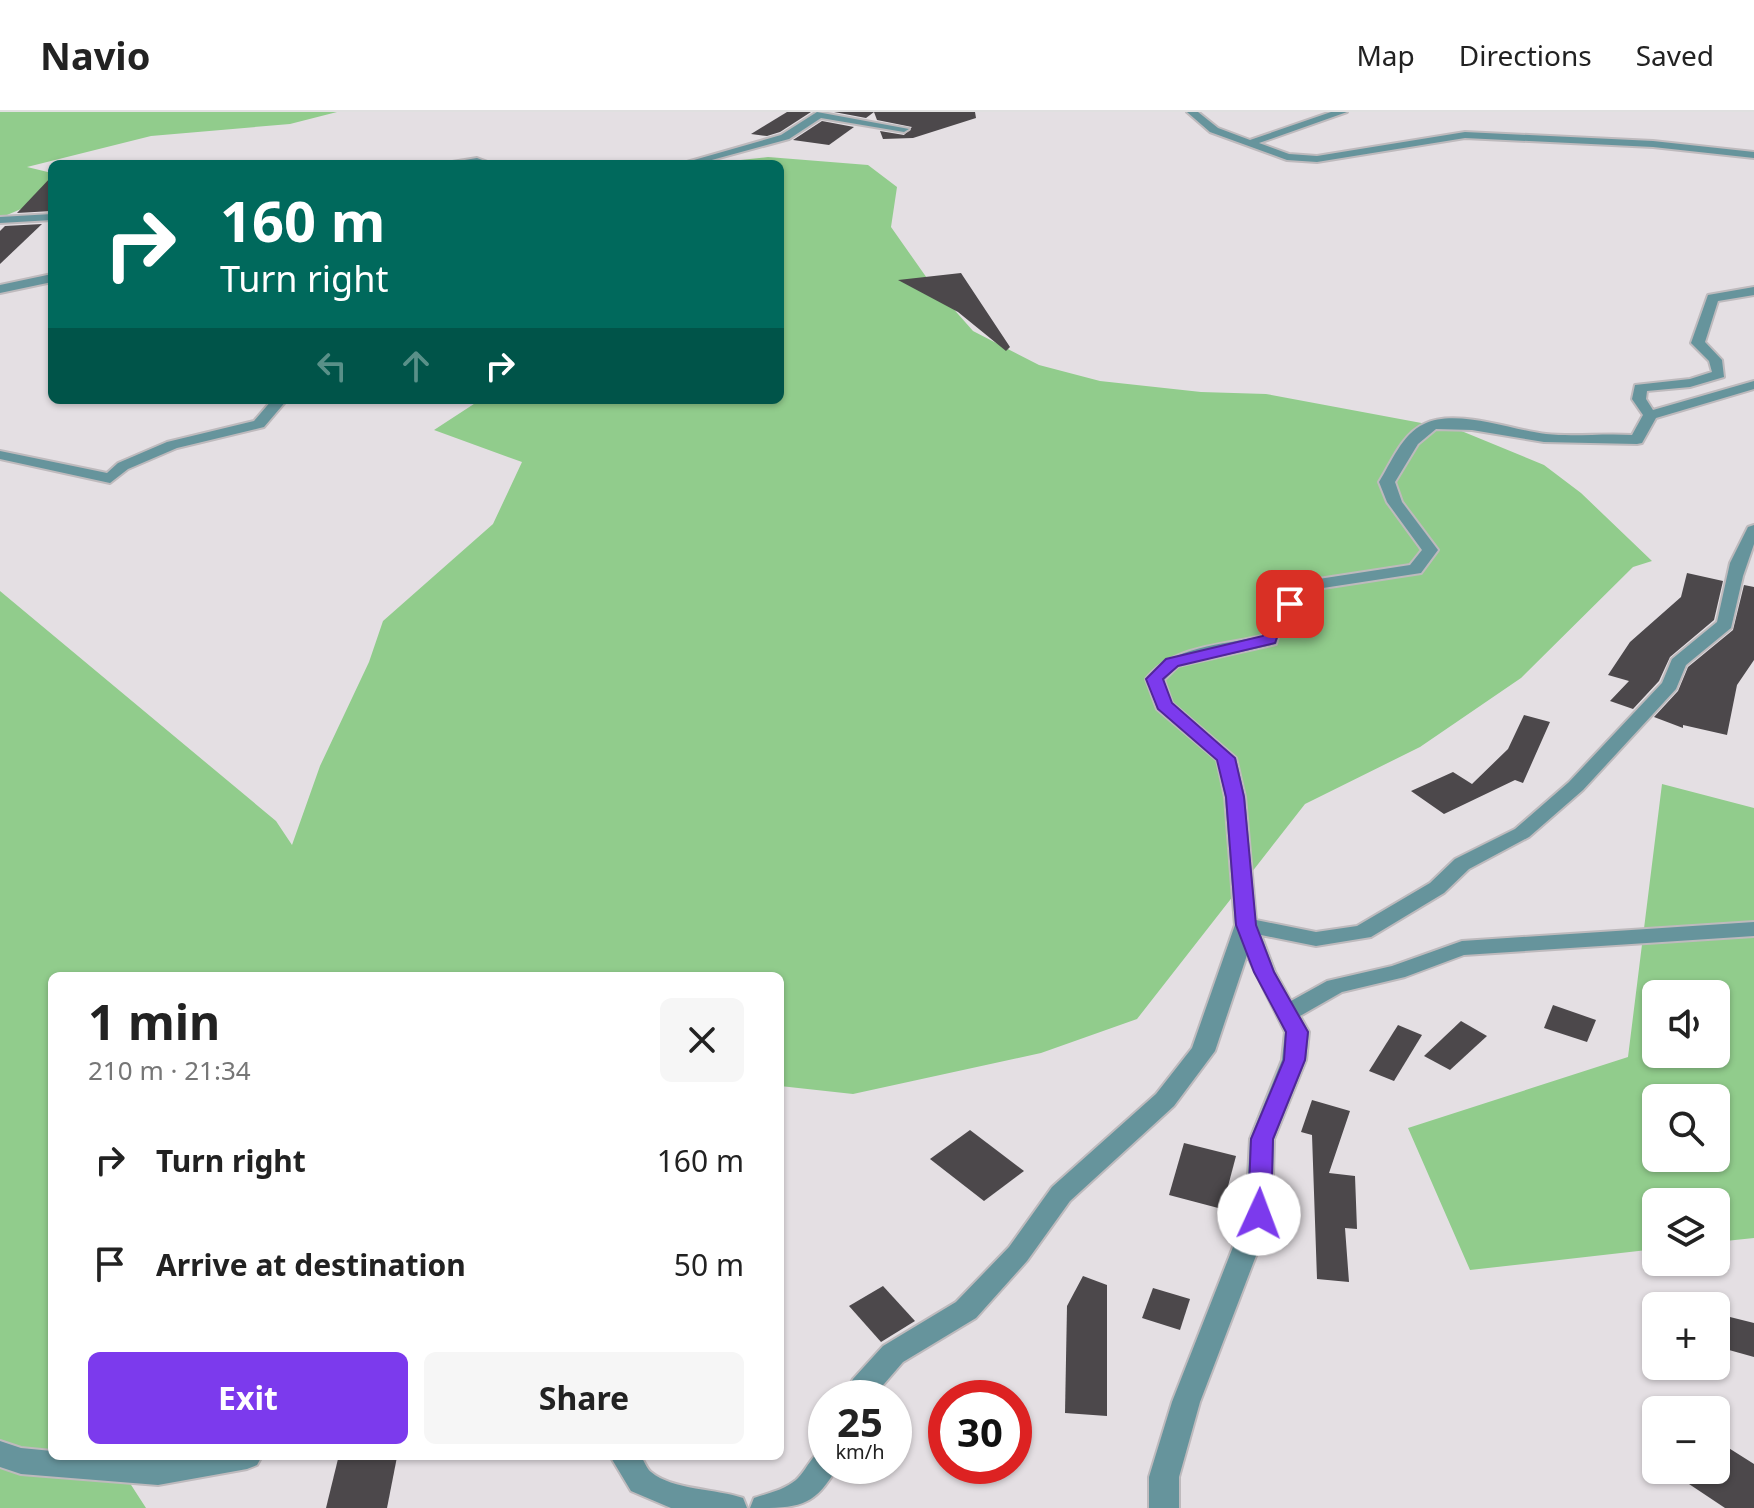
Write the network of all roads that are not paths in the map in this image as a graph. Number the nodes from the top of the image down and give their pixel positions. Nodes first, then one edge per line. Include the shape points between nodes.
1 (1192, 112) edge
2 (1342, 112) edge
3 (822, 114) edge
4 (904, 129) dead end
5 (1251, 143) junction
6 (1754, 155) edge
7 (700, 160) edge
8 (48, 217) edge
9 (0, 220) edge
10 (48, 279) edge
11 (0, 289) edge
12 (1754, 291) edge
13 (1754, 385) edge
14 (277, 404) edge
15 (1650, 415) junction
16 (0, 455) edge
17 (1754, 530) edge
18 (1246, 925) junction
19 (1754, 929) edge
20 (1287, 1013) junction
21 (869, 1380) edge
22 (0, 1454) edge
23 (225, 1460) edge
24 (627, 1460) edge
25 (812, 1484) edge
26 (689, 1505) edge
27 (732, 1508) edge
28 (765, 1508) edge
29 (1164, 1508) edge

1 - 5 street via 1214,130
2 - 5 street
3 - 4 street
3 - 7 street via 785,137
5 - 6 street via 1287,157 1317,159 1465,135 1653,144
8 - 9 street
10 - 11 street
12 - 15 street via 1713,298 1698,343 1715,360 1719,374 1698,385 1640,388 1639,399
13 - 15 street
14 - 16 street via 259,424 172,445 123,466 110,478
15 - 18 street via 1637,440 1547,438 1431,425 1387,482 1405,519 1423,533 1430,550 1415,569 1305,586 1276,617 1270,640 1172,662 1155,679 1164,705 1226,758 1235,797
17 - 18 street via 1732,585 1725,624 1678,663 1670,685 1614,747 1522,833 1462,864 1437,888 1363,932 1316,939
18 - 20 street
18 - 21 street via 1203,1051 1165,1100 1061,1194 1018,1254 966,1310 893,1354
19 - 20 street via 1462,948 1397,972 1335,986
20 - 29 street via 1297,1032 1294,1060 1262,1139 1259,1214 1186,1402 1164,1477
22 - 23 street via 21,1461 158,1472
24 - 26 street via 641,1482
25 - 28 street via 792,1501
26 - 27 street

